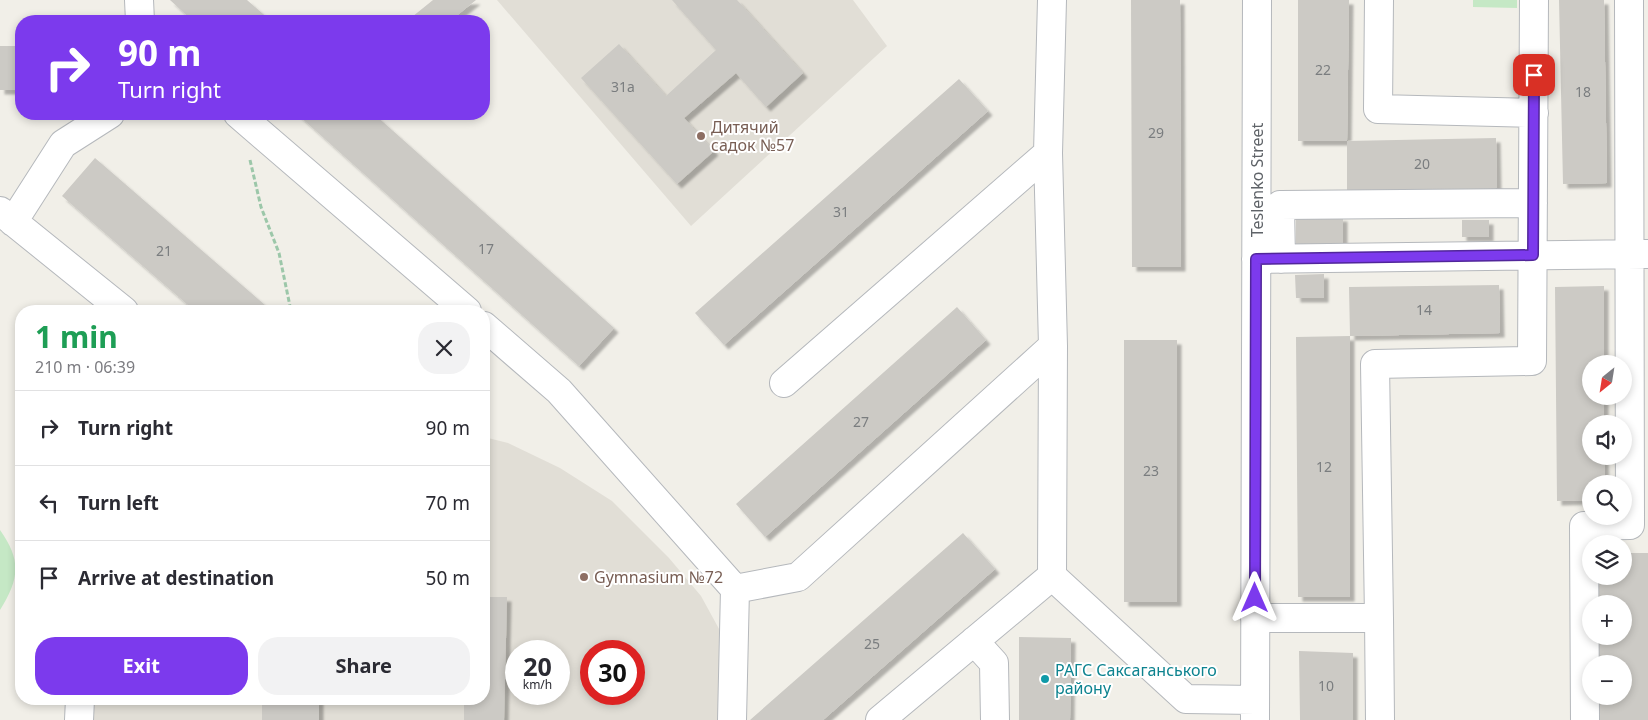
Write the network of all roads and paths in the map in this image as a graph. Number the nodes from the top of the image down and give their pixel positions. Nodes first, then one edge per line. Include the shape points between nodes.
1 (139, 0) edge
2 (1052, 0) edge
3 (1257, 0) edge
4 (1379, 0) edge
5 (1534, 0) edge
6 (1629, 0) edge
7 (140, 15) edge
8 (1534, 113) junction
9 (101, 120) edge
10 (246, 121) edge
11 (1048, 153) junction
12 (1533, 203) junction
13 (6, 217) edge
14 (1639, 254) edge
15 (1533, 255) junction
16 (1268, 259) junction
17 (116, 305) edge
18 (290, 305) edge
19 (460, 305) edge
20 (490, 331) edge
21 (1053, 346) junction
22 (784, 383) dead end
23 (1052, 576) junction
24 (735, 589) junction
25 (1255, 618) junction
26 (1379, 618) junction
27 (974, 641) junction
28 (80, 705) edge
29 (1255, 710) edge
30 (79, 720) edge
31 (732, 720) edge
32 (880, 720) edge
33 (995, 720) edge
34 (1380, 720) edge
35 (1585, 720) edge

1 - 7 street
2 - 11 street
3 - 16 street, Teslenko Street
4 - 8 street via 1378,109
5 - 8 street
6 - 14 street
8 - 12 street
9 - 13 street via 63,144
10 - 18 path via 250,169 279,253
10 - 19 street
11 - 21 street
11 - 22 street
12 - 15 street
12 - 16 street via 1280,205
13 - 17 street
14 - 15 street
14 - 35 street via 1630,526 1584,526
15 - 16 street
15 - 26 street via 1532,361 1376,364
16 - 25 street, Teslenko Street
20 - 24 street via 559,391
21 - 23 street
21 - 24 street via 798,577
23 - 27 street
23 - 29 street via 1186,699
24 - 31 street
25 - 26 street
25 - 29 street, Teslenko Street
26 - 34 street
27 - 32 street
27 - 33 street via 994,663
28 - 30 street

